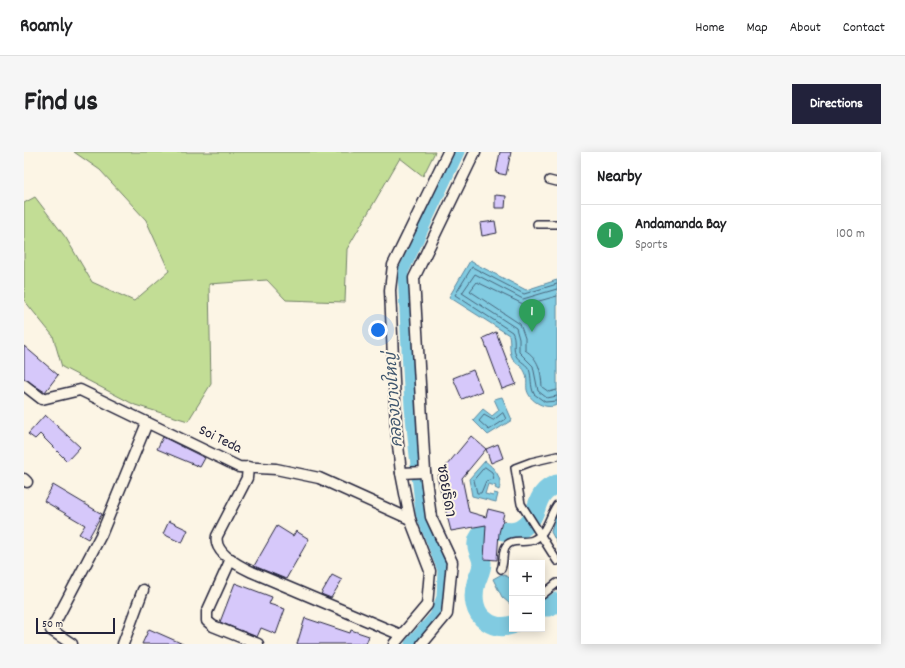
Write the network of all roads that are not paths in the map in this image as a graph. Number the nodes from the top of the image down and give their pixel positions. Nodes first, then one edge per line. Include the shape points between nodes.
1 (448, 152) edge
2 (475, 152) edge
3 (549, 180) dead end
4 (557, 182) edge
5 (537, 224) dead end
6 (557, 224) edge
7 (24, 385) edge
8 (147, 423) junction
9 (557, 456) edge
10 (248, 467) junction
11 (425, 472) junction
12 (401, 473) junction
13 (557, 505) edge
14 (410, 519) junction
15 (538, 533) junction
16 (231, 559) junction
17 (557, 561) edge
18 (501, 569) dead end
19 (557, 583) edge
20 (143, 590) dead end
21 (545, 593) edge
22 (401, 635) junction
23 (72, 644) edge
24 (123, 644) edge
25 (258, 644) edge
26 (394, 644) edge
27 (422, 644) edge

1 - 12 street via 393,265 390,298 396,426
2 - 11 street, ซอยธิดา via 414,278
3 - 4 street
5 - 6 street
7 - 8 street, Soi Teda via 42,399 80,390
8 - 10 street, Soi Teda via 239,467
8 - 23 street via 101,535 51,630
9 - 15 street via 515,468 521,504
10 - 14 street, Soi Teda via 276,469 319,478
10 - 16 street via 247,478 216,539 219,549
11 - 12 street
11 - 27 street, ซอยธิดา via 431,517 452,562 447,614
12 - 14 street
13 - 15 street
14 - 22 street via 430,571 427,605
15 - 17 street
15 - 18 street via 533,540 519,540 508,544
16 - 22 street via 255,574
16 - 25 street via 207,612 207,621 213,626
19 - 21 street
20 - 24 street
22 - 26 street

